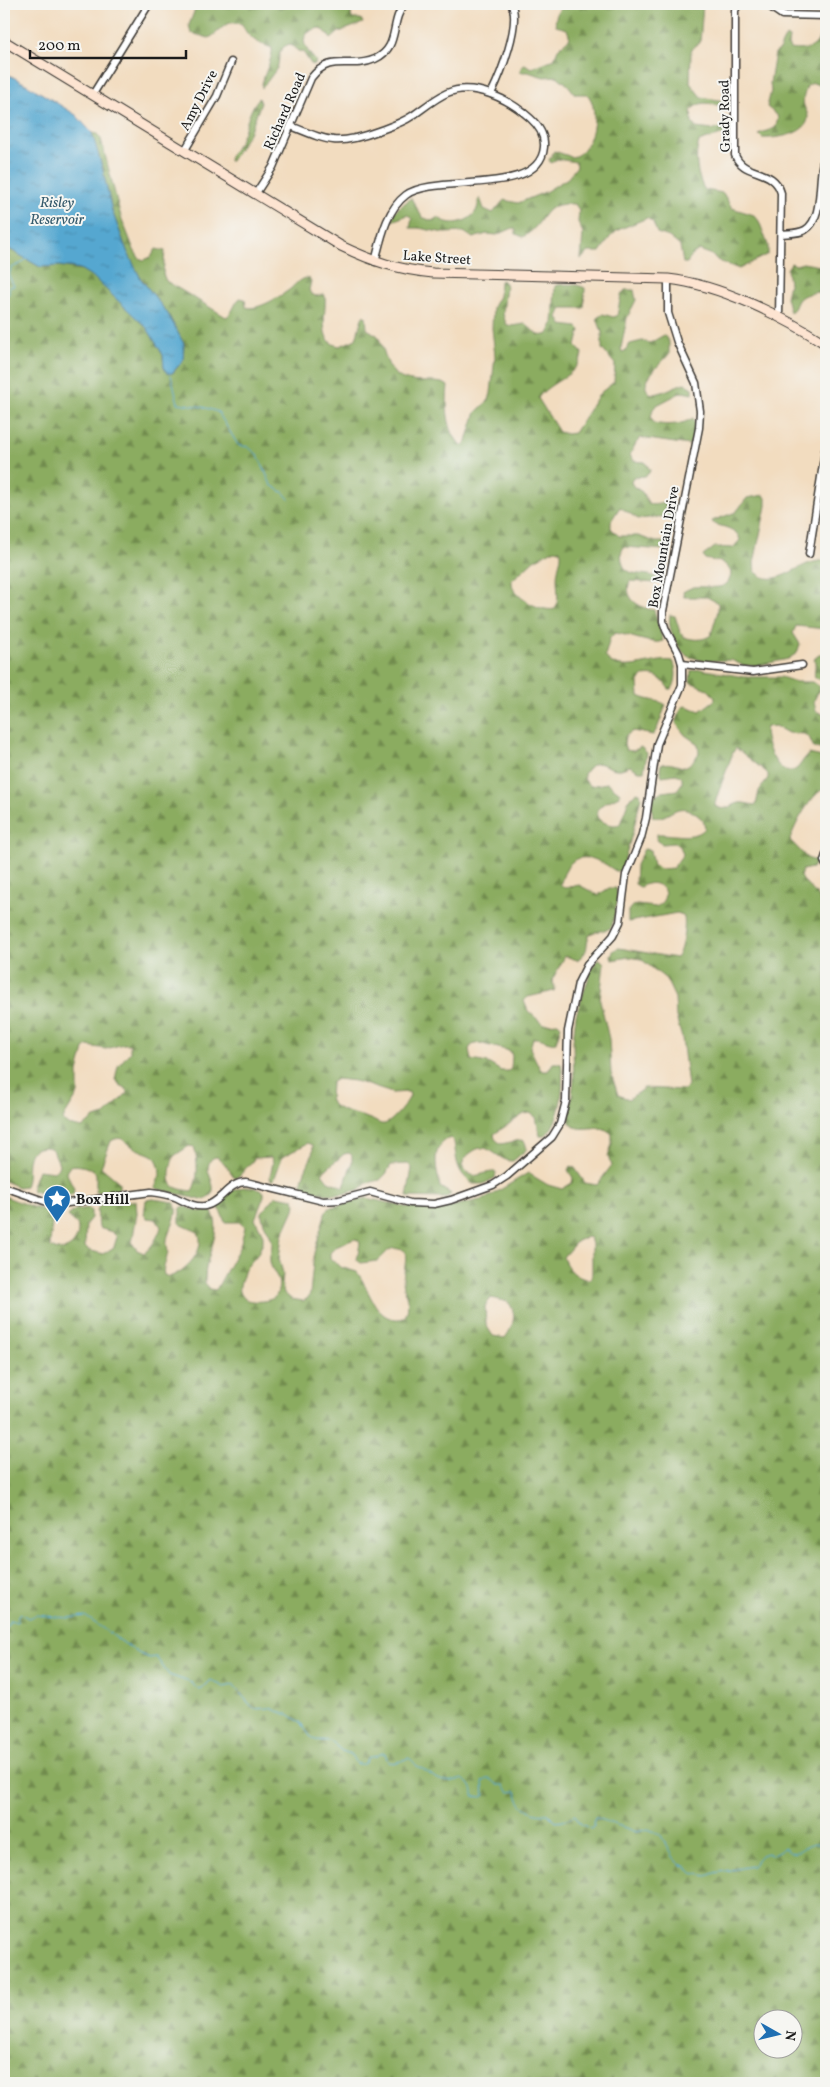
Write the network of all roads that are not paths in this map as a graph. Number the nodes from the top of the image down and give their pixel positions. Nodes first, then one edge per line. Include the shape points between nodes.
1 (149, 4) edge
2 (405, 4) edge
3 (512, 4) edge
4 (739, 4) edge
5 (766, 4) edge
6 (826, 16) edge
7 (4, 41) edge
8 (231, 62) dead end
9 (93, 94) junction
10 (491, 94) junction
11 (291, 126) junction
12 (186, 150) junction
13 (826, 151) edge
14 (256, 193) junction
15 (781, 234) junction
16 (375, 262) junction
17 (668, 278) junction
18 (779, 317) junction
19 (826, 344) edge
20 (826, 445) edge
21 (809, 554) dead end
22 (682, 664) junction
23 (802, 665) dead end
24 (4, 1187) edge

1 - 9 street
2 - 11 street, Richard Road via 396,20 394,38 387,51 361,63 325,65 318,69
3 - 10 street via 512,35
4 - 15 street, Grady Road via 735,10 735,155 738,162 779,184
5 - 6 street via 782,15
7 - 9 main road, Lake Street
8 - 12 street, Amy Drive via 217,96
9 - 12 main road, Lake Street
10 - 11 street via 452,91 390,127 341,142
10 - 16 street via 523,112 537,125 545,139 544,154 535,166 510,178 494,182 432,185 407,194 396,204 388,219
11 - 14 street, Richard Road via 273,167
12 - 14 main road, Lake Street
13 - 15 street via 814,219 805,230
14 - 16 main road, Lake Street via 341,246
15 - 18 street, Grady Road
16 - 17 main road, Lake Street via 435,273
17 - 18 main road, Lake Street via 702,284
17 - 22 street, Box Mountain Drive via 668,313 696,383 700,411 663,611 666,630
18 - 19 main road, Lake Street
20 - 21 street
22 - 23 street via 753,672
22 - 24 street, Box Mountain Drive via 680,691 657,744 646,818 626,876 620,922 613,936 584,969 576,991 568,1031 563,1116 547,1142 507,1176 476,1193 427,1204 410,1203 370,1192 323,1201 246,1182 235,1185 205,1206 192,1206 166,1194 151,1192 60,1204

